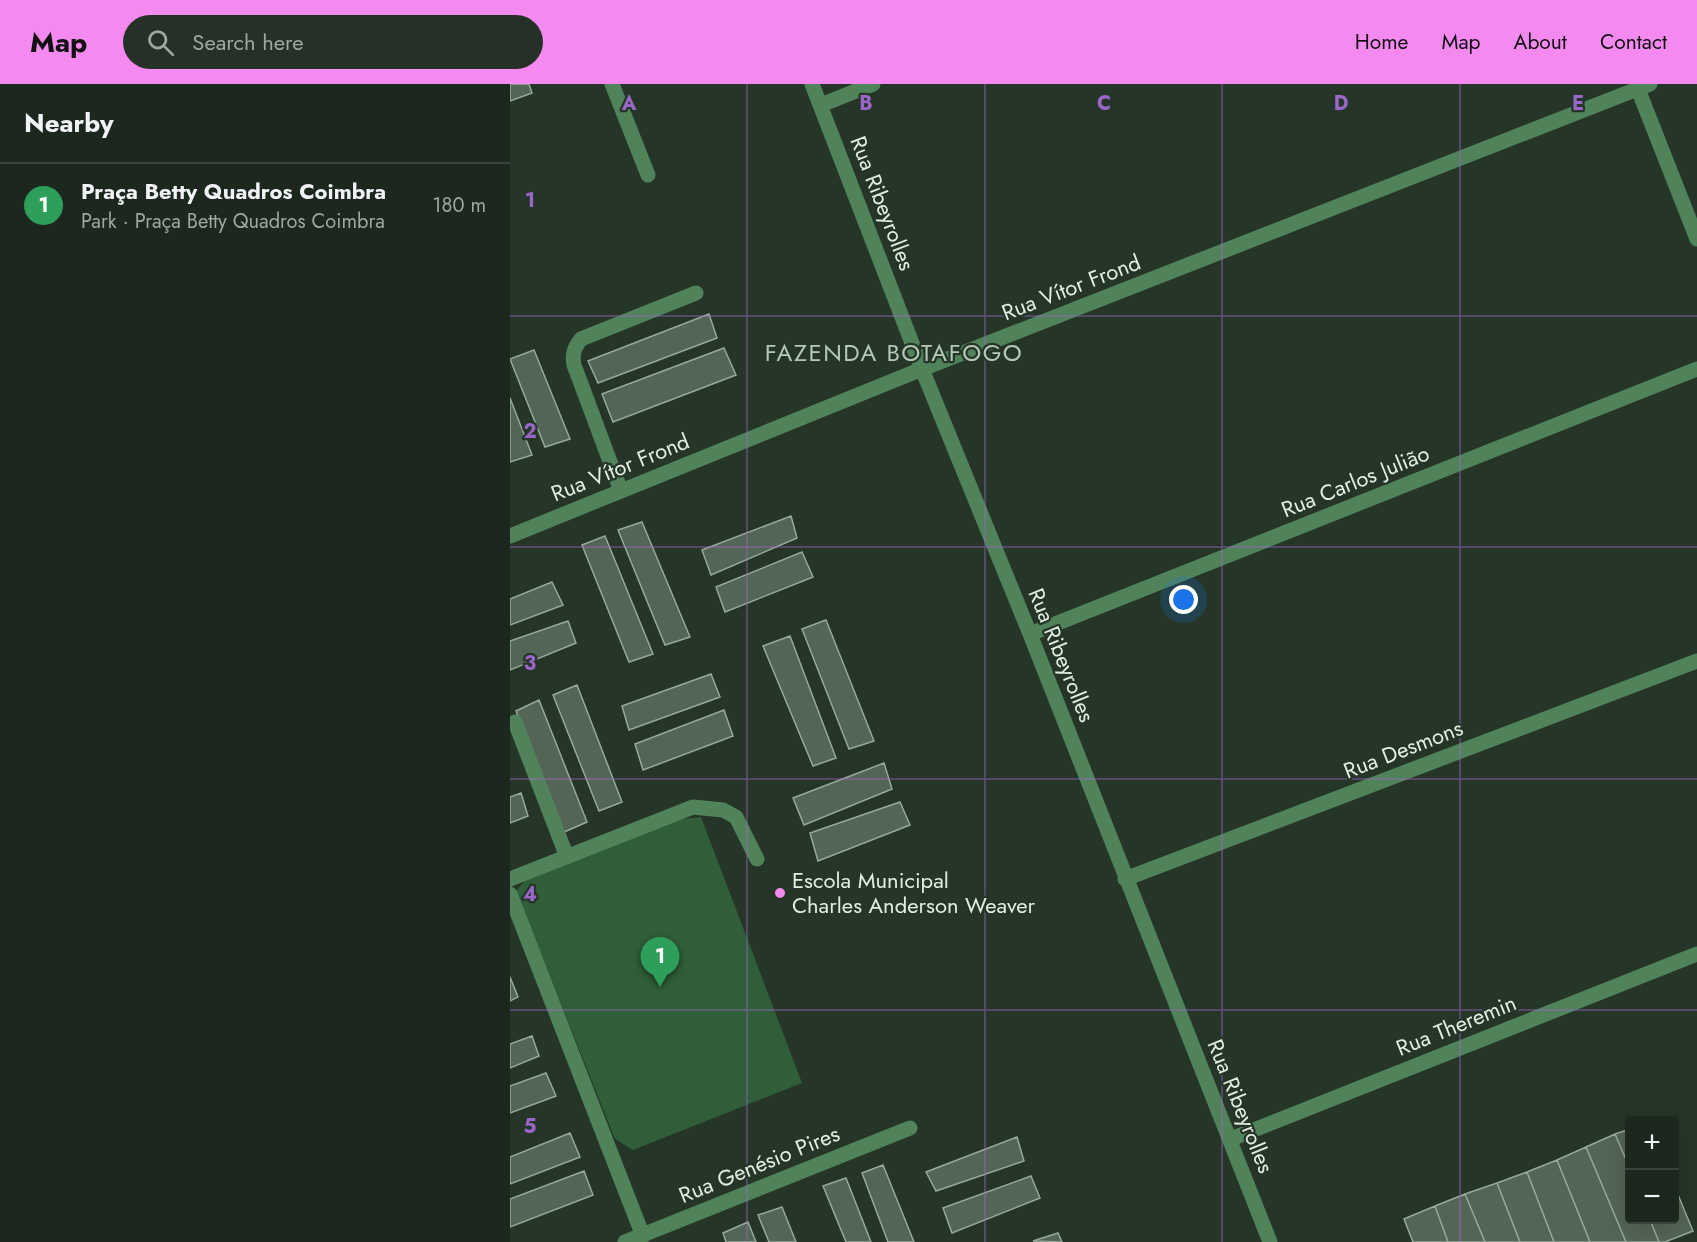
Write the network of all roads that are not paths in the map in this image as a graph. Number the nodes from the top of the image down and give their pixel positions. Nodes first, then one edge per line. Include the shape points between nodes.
1 (612, 84) edge
2 (812, 84) edge
3 (873, 84) edge
4 (1641, 86) edge
5 (821, 105) junction
6 (648, 175) dead end
7 (1697, 239) edge
8 (696, 293) dead end
9 (922, 369) junction
10 (1697, 369) edge
11 (621, 491) junction
12 (510, 536) edge
13 (1030, 634) junction
14 (1697, 661) edge
15 (515, 722) dead end
16 (567, 857) junction
17 (757, 859) dead end
18 (510, 879) edge
19 (1125, 879) junction
20 (510, 894) edge
21 (1697, 954) edge
22 (910, 1128) dead end
23 (1231, 1139) junction
24 (643, 1236) junction
25 (625, 1242) edge
26 (1270, 1242) edge

1 - 6 street
2 - 5 street, Rua Ribeyrolles
3 - 5 street
4 - 7 street
4 - 9 street, Rua Vítor Frond
5 - 9 street, Rua Ribeyrolles
8 - 11 street via 581,339 575,347 574,365
9 - 11 street, Rua Vítor Frond
9 - 13 street, Rua Ribeyrolles
10 - 13 street, Rua Carlos Julião
11 - 12 street, Rua Vítor Frond
13 - 19 street, Rua Ribeyrolles
14 - 19 street, Rua Desmons
15 - 16 street
16 - 17 street via 693,807 723,810 736,817
16 - 18 street
19 - 23 street, Rua Ribeyrolles
20 - 24 street
21 - 23 street, Rua Theremin
22 - 24 street, Rua Genésio Pires
23 - 26 street, Rua Ribeyrolles
24 - 25 street, Rua Genésio Pires

